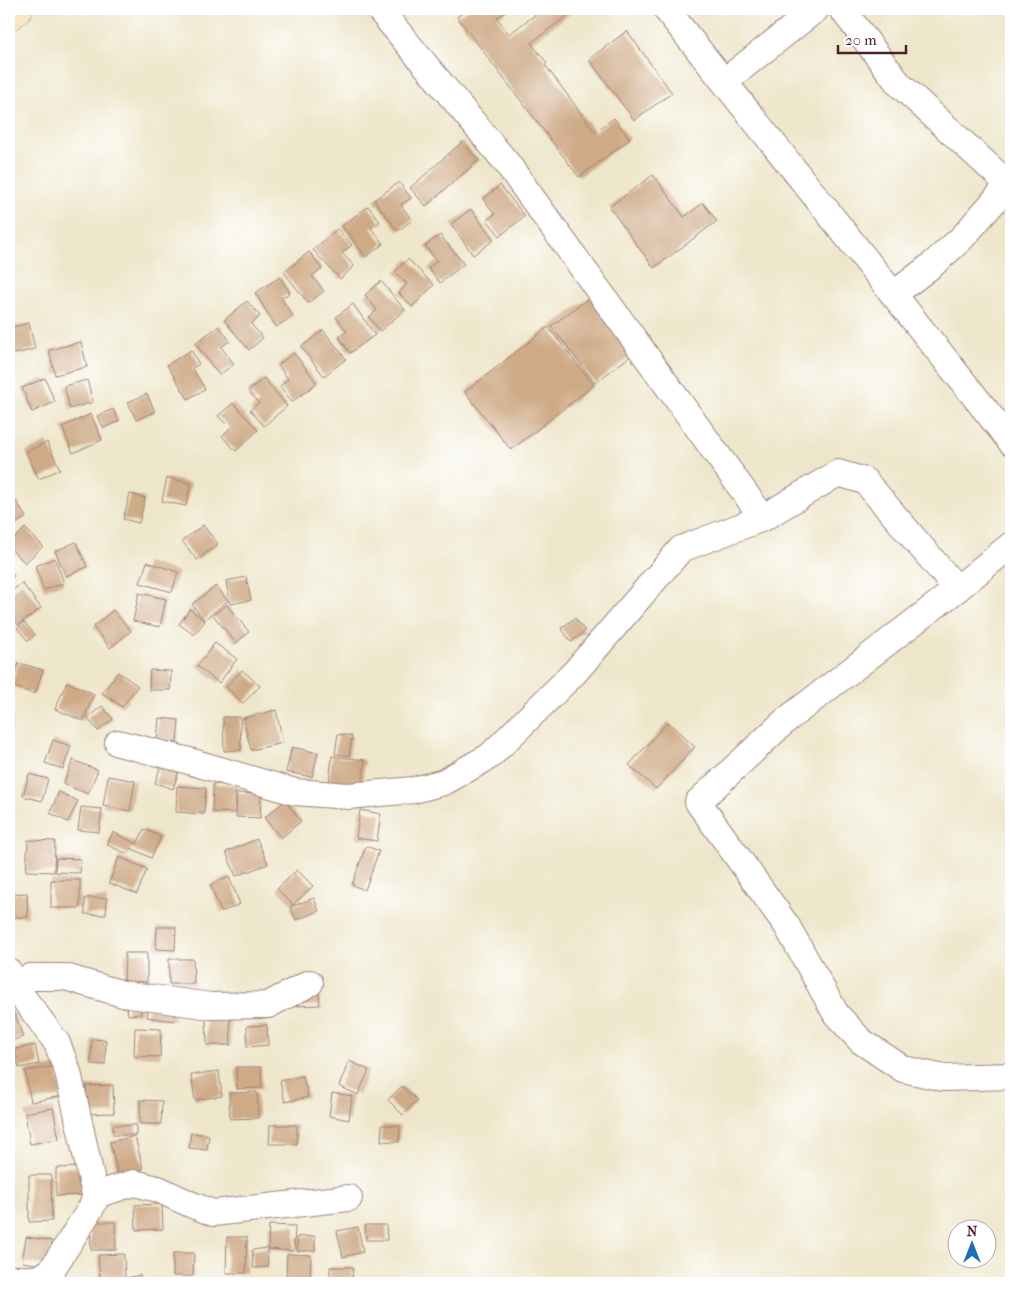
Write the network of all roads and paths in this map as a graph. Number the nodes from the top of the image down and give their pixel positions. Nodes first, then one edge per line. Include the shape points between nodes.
1 (20, 9) edge
2 (379, 9) edge
3 (666, 9) edge
4 (816, 9) edge
5 (842, 9) edge
6 (9, 17) edge
7 (725, 81) junction
8 (1010, 183) edge
9 (894, 294) junction
10 (1011, 442) edge
11 (763, 518) junction
12 (1011, 545) edge
13 (957, 589) junction
14 (118, 743) dead end
15 (11, 978) edge
16 (310, 983) dead end
17 (1011, 1076) edge
18 (95, 1195) junction
19 (349, 1198) dead end
20 (53, 1277) edge
21 (9, 1279) edge

1 - 6 main road
2 - 11 street via 506,162
3 - 7 street
4 - 7 street
5 - 8 street via 899,84
7 - 9 street
8 - 9 street via 962,238
9 - 10 street
11 - 13 street via 838,473 865,481
11 - 14 street via 681,548 575,672 490,756 444,782 414,790 348,796 295,792
12 - 13 street
13 - 17 street via 785,721 698,802 788,926 836,1014 861,1041 903,1069 944,1078
15 - 16 street via 65,978 123,994 211,1006 268,1005
15 - 18 street via 57,1042 68,1072
18 - 19 street via 134,1183 158,1189 212,1213
18 - 20 street
20 - 21 street

